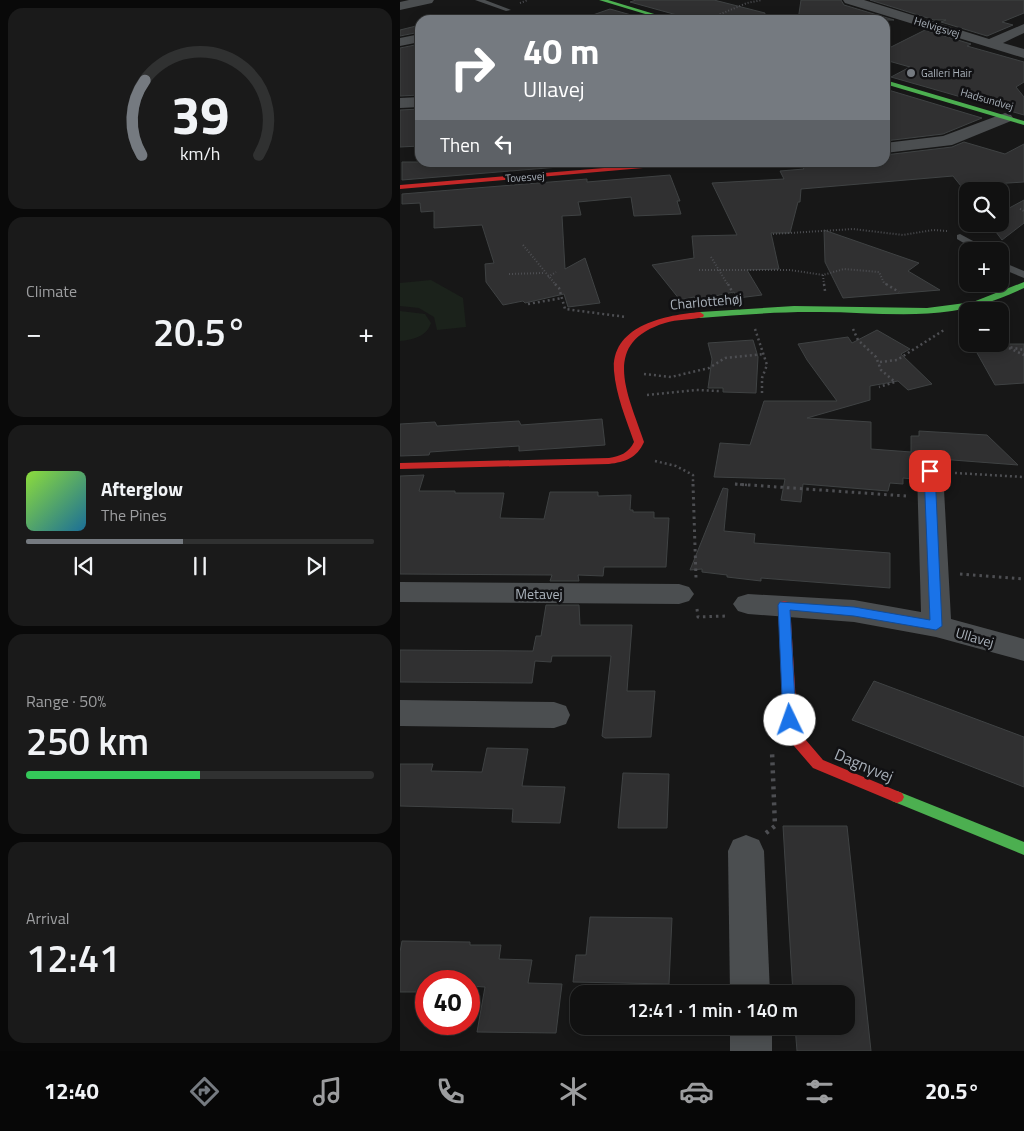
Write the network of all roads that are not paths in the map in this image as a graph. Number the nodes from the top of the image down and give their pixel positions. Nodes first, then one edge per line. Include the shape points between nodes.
1 (478, 0) edge
2 (602, 0) edge
3 (850, 0) edge
4 (417, 1) edge
5 (400, 6) edge
6 (508, 10) dead end
7 (654, 15) edge
8 (1024, 28) edge
9 (415, 39) edge
10 (400, 42) edge
11 (991, 43) junction
12 (1024, 54) edge
13 (890, 84) edge
14 (415, 102) edge
15 (400, 103) edge
16 (1005, 118) junction
17 (1024, 123) edge
18 (890, 147) edge
19 (648, 167) edge
20 (400, 187) edge
21 (960, 237) road end
22 (969, 242) edge
23 (1009, 268) edge
24 (1024, 275) edge
25 (1024, 285) edge
26 (400, 466) edge
27 (931, 484) road end
28 (400, 592) edge
29 (691, 594) road end
30 (748, 604) road end
31 (784, 605) junction
32 (936, 626) junction
33 (1024, 650) edge
34 (400, 713) edge
35 (554, 715) dead end
36 (1024, 849) edge
37 (746, 851) road end
38 (750, 985) edge
39 (751, 1035) edge
40 (752, 1051) edge

1 - 6 lane
2 - 7 street
3 - 11 street, Helvigsvej
4 - 5 street
8 - 11 street
9 - 10 street
11 - 12 street, Helvigsvej
13 - 16 street, Hadsundvej
14 - 15 street
16 - 17 street, Hadsundvej
16 - 18 street via 946,141
19 - 20 street, Tovesvej
21 - 22 lane
23 - 24 lane
25 - 26 street, Charlottehøj via 995,300 927,313 827,309 750,312 680,316 650,324 624,341 619,351 621,376 639,442 632,455 609,461
27 - 32 street
28 - 29 street, Metavej
30 - 31 street, Ullavej
31 - 32 street, Ullavej via 854,612
31 - 36 street, Dagnyvej via 790,720 799,742 818,764
32 - 33 street, Ullavej
34 - 35 street
37 - 38 street
39 - 40 street

